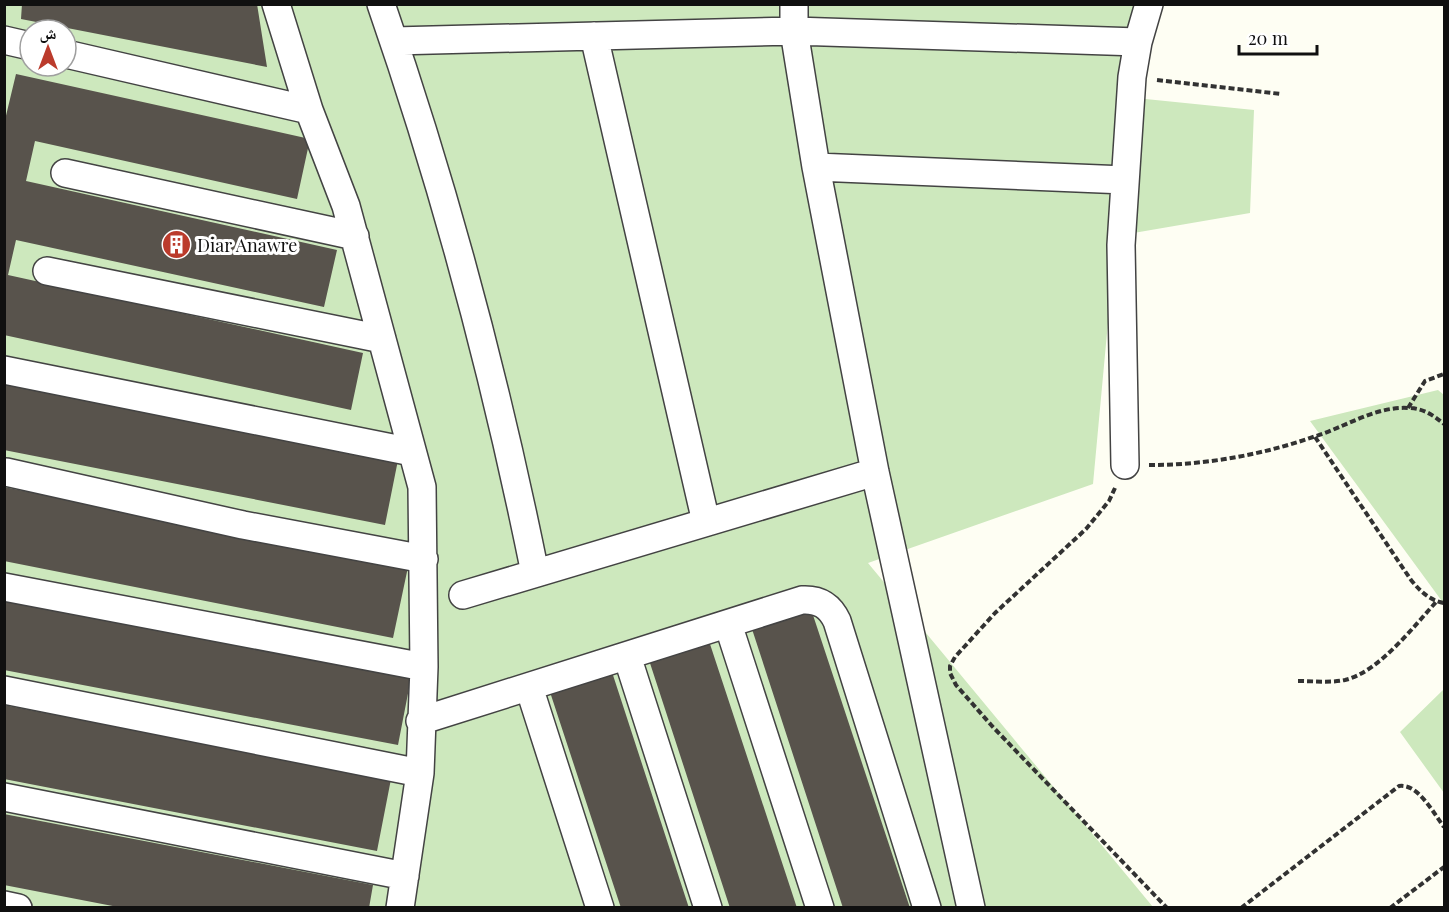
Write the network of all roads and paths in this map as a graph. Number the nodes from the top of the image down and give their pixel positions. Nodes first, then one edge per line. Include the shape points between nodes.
1 (276, 4) edge
2 (381, 4) edge
3 (794, 4) edge
4 (1149, 4) edge
5 (794, 31) junction
6 (594, 36) junction
7 (394, 41) junction
8 (1138, 42) junction
9 (78, 57) edge
10 (1132, 77) junction
11 (1281, 94) dead end
12 (309, 110) junction
13 (816, 167) junction
14 (65, 173) dead end
15 (1125, 180) junction
16 (355, 236) junction
17 (47, 271) dead end
18 (382, 339) junction
19 (4, 369) edge
20 (1444, 374) edge
21 (1408, 408) junction
22 (1444, 424) edge
23 (1315, 437) junction
24 (412, 452) junction
25 (1125, 465) junction
26 (6, 472) edge
27 (875, 472) junction
28 (706, 522) junction
29 (424, 559) junction
30 (535, 573) junction
31 (4, 587) edge
32 (463, 595) dead end
33 (1437, 601) junction
34 (1444, 603) edge
35 (728, 624) junction
36 (627, 656) junction
37 (424, 667) junction
38 (1299, 681) dead end
39 (529, 687) junction
40 (4, 690) edge
41 (420, 721) junction
42 (420, 772) junction
43 (4, 797) edge
44 (1444, 827) edge
45 (1444, 867) edge
46 (405, 876) junction
47 (4, 905) edge
48 (18, 908) edge
49 (400, 908) edge
50 (600, 908) edge
51 (708, 908) edge
52 (820, 908) edge
53 (927, 908) edge
54 (971, 908) edge
55 (1167, 908) edge
56 (1241, 908) edge
57 (1390, 908) edge

1 - 12 street
2 - 7 street
3 - 5 street
4 - 8 street
5 - 6 street
5 - 8 street
5 - 13 street
6 - 7 street
6 - 28 street
7 - 30 street via 455,234 485,347
8 - 10 street
9 - 12 street
10 - 11 path
10 - 15 street
12 - 16 street
13 - 15 street
13 - 27 street
14 - 16 street
15 - 25 street via 1121,245
16 - 18 street
17 - 18 street
18 - 24 street
19 - 24 street
20 - 21 path via 1425,381
21 - 22 path via 1430,413
21 - 23 path via 1388,409
23 - 25 path via 1214,462
23 - 33 path via 1411,580 1422,593
24 - 29 street via 422,487
25 - 55 path via 1109,501 1086,529 995,614 951,662 950,673 992,726
26 - 29 street via 243,525
27 - 28 street
27 - 54 street
28 - 30 street
29 - 37 street
30 - 32 street
31 - 37 street
33 - 34 path
33 - 38 path via 1391,651 1362,672 1347,679
35 - 36 street
35 - 52 street
35 - 53 street via 802,600 821,603 833,614
36 - 39 street
36 - 51 street
37 - 41 street
39 - 41 street
39 - 50 street
40 - 42 street
41 - 42 street
42 - 46 street
43 - 46 street
44 - 56 path via 1414,789 1399,786
45 - 57 path
46 - 49 street
47 - 48 street

